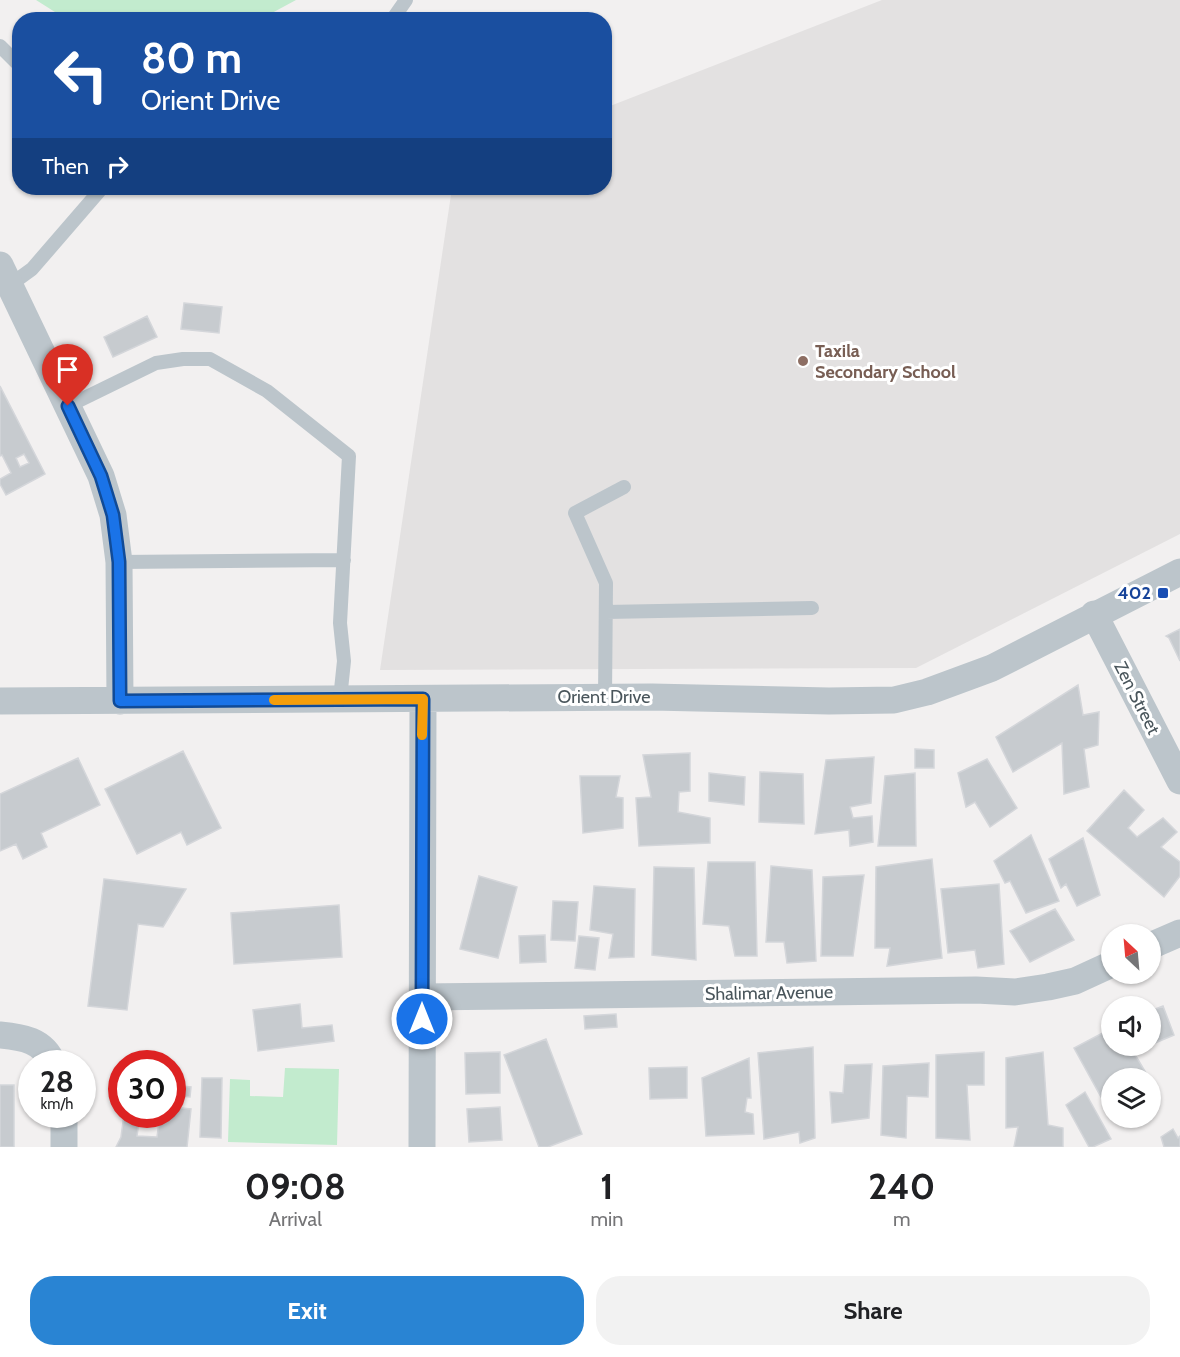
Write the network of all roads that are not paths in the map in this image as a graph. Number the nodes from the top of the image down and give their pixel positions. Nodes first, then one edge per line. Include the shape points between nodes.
1 (0, 46) edge
2 (12, 58) edge
3 (96, 195) edge
4 (3, 280) edge
5 (68, 406) junction
6 (624, 487) dead end
7 (344, 560) junction
8 (119, 562) junction
9 (1180, 572) edge
10 (812, 608) dead end
11 (606, 612) junction
12 (1094, 614) junction
13 (605, 697) junction
14 (340, 699) junction
15 (423, 699) junction
16 (0, 701) edge
17 (120, 701) junction
18 (1180, 781) edge
19 (1180, 933) edge
20 (1161, 941) edge
21 (1101, 969) edge
22 (422, 997) junction
23 (12, 1036) edge
24 (42, 1050) edge
25 (64, 1128) edge
26 (64, 1147) edge
27 (422, 1147) edge

1 - 2 lane
3 - 4 lane via 32,269
4 - 5 street
5 - 7 lane via 156,363 210,359 267,392 349,456
5 - 8 street via 101,476 113,515
6 - 11 lane via 575,513 606,583
7 - 8 lane
7 - 14 lane
8 - 17 street
9 - 12 street, Orient Drive
10 - 11 lane
11 - 13 lane
12 - 13 street, Orient Drive via 992,668 894,700
12 - 18 street, Zen Street
13 - 15 street, Orient Drive
14 - 15 street, Orient Drive
14 - 17 street, Orient Drive
15 - 22 street
16 - 17 street, Orient Drive
19 - 20 street
21 - 22 street, Shalimar Avenue via 1075,981 1015,992
22 - 27 street
23 - 24 street
25 - 26 street

